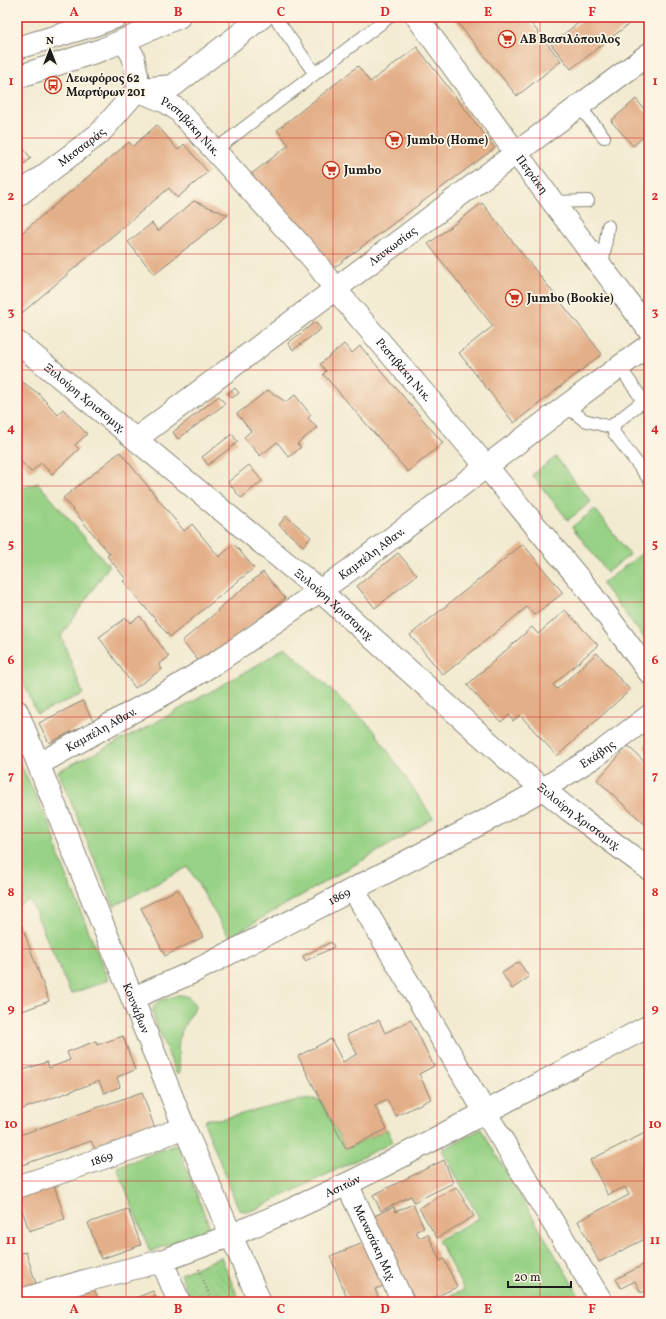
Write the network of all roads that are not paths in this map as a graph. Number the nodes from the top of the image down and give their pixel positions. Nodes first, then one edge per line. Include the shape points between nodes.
1 (116, 17) edge
2 (179, 17) edge
3 (262, 17) edge
4 (275, 17) edge
5 (389, 17) edge
6 (417, 17) edge
7 (124, 41) junction
8 (17, 48) edge
9 (649, 54) edge
10 (314, 74) junction
11 (17, 77) edge
12 (137, 90) junction
13 (579, 106) junction
14 (604, 137) dead end
15 (214, 151) junction
16 (516, 153) junction
17 (17, 196) edge
18 (588, 201) dead end
19 (553, 202) junction
20 (608, 226) dead end
21 (602, 268) junction
22 (335, 289) junction
23 (649, 330) edge
24 (17, 342) edge
25 (649, 345) edge
26 (619, 366) junction
27 (646, 405) edge
28 (566, 406) junction
29 (614, 428) junction
30 (136, 439) junction
31 (486, 466) junction
32 (649, 479) edge
33 (319, 590) junction
34 (649, 672) edge
35 (17, 711) edge
36 (649, 716) edge
37 (39, 764) junction
38 (543, 789) junction
39 (649, 869) edge
40 (352, 889) junction
41 (133, 998) junction
42 (649, 1026) edge
43 (486, 1112) junction
44 (184, 1127) junction
45 (347, 1184) junction
46 (17, 1187) edge
47 (232, 1235) junction
48 (162, 1261) junction
49 (29, 1300) edge
50 (179, 1302) edge
51 (260, 1302) edge
52 (403, 1302) edge
53 (602, 1302) edge

1 - 8 street
2 - 7 street
3 - 12 street via 173,86
4 - 10 lane
5 - 10 lane
6 - 16 street, Πετράκη
7 - 11 street
7 - 12 street via 133,56
9 - 13 street, Λευκωσίας
10 - 15 lane
12 - 15 street, Ρεστιβάκη Νικ. via 178,110
12 - 17 street, Μεσσαράς via 100,134
13 - 14 lane
13 - 16 street, Λευκωσίας
15 - 22 street, Ρεστιβάκη Νικ. via 314,260
16 - 19 street, Πετράκη
16 - 22 street, Λευκωσίας
18 - 19 lane
19 - 21 street, Πετράκη
20 - 21 lane
21 - 23 street, Πετράκη
22 - 30 street, Λευκωσίας
22 - 31 street, Ρεστιβάκη Νικ.
24 - 30 street, Ξυλούρη Χριστομιχ.
25 - 26 street, Καμπέλη Αθαν.
26 - 27 lane
26 - 28 street, Καμπέλη Αθαν.
27 - 29 lane via 614,424
28 - 29 lane via 584,420
28 - 31 street, Καμπέλη Αθαν.
29 - 32 lane via 614,433
30 - 33 street, Ξυλούρη Χριστομιχ.
31 - 33 street, Καμπέλη Αθαν. via 351,569
31 - 34 street, Ρεστιβάκη Νικ. via 586,587
33 - 37 street, Καμπέλη Αθαν. via 198,675
33 - 38 street, Ξυλούρη Χριστομιχ.
35 - 37 street, Κουνάβων
36 - 38 street, Εκάβης via 592,758
37 - 41 street, Κουνάβων
38 - 39 street, Ξυλούρη Χριστομιχ.
38 - 40 street, 1869
40 - 41 street, 1869 via 191,973
40 - 43 street
41 - 44 street, Κουνάβων
42 - 43 street, Ασιτών
43 - 45 street, Ασιτών
43 - 53 street
44 - 46 street, 1869 via 136,1147
44 - 47 street, Κουνάβων
45 - 47 street, Ασιτών
45 - 52 street, Μανασάκη Μιχ.
47 - 48 street, Ασιτών
47 - 51 street, Κουνάβων
48 - 49 street, Ασιτών via 88,1280
48 - 50 street

